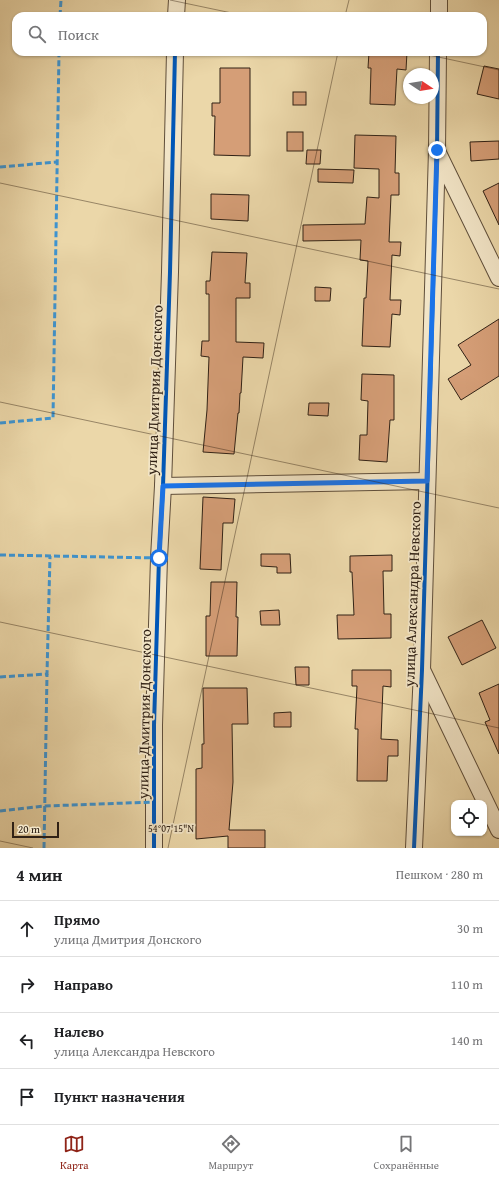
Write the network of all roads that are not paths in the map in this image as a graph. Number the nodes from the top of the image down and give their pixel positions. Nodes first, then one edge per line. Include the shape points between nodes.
1 (176, 0) edge
2 (439, 0) edge
3 (176, 12) edge
4 (438, 12) edge
5 (175, 56) edge
6 (438, 56) edge
7 (437, 150) junction
8 (499, 278) edge
9 (427, 481) junction
10 (163, 486) junction
11 (422, 670) junction
12 (499, 830) edge
13 (154, 848) edge
14 (414, 848) edge

1 - 3 street
2 - 4 street
5 - 10 street, улица Дмитрия Донского
6 - 7 street, улица Александра Невского
7 - 8 street
7 - 9 street, улица Александра Невского
9 - 10 street
9 - 11 street, улица Александра Невского
10 - 13 street, улица Дмитрия Донского via 156,661
11 - 12 street
11 - 14 street, улица Александра Невского

